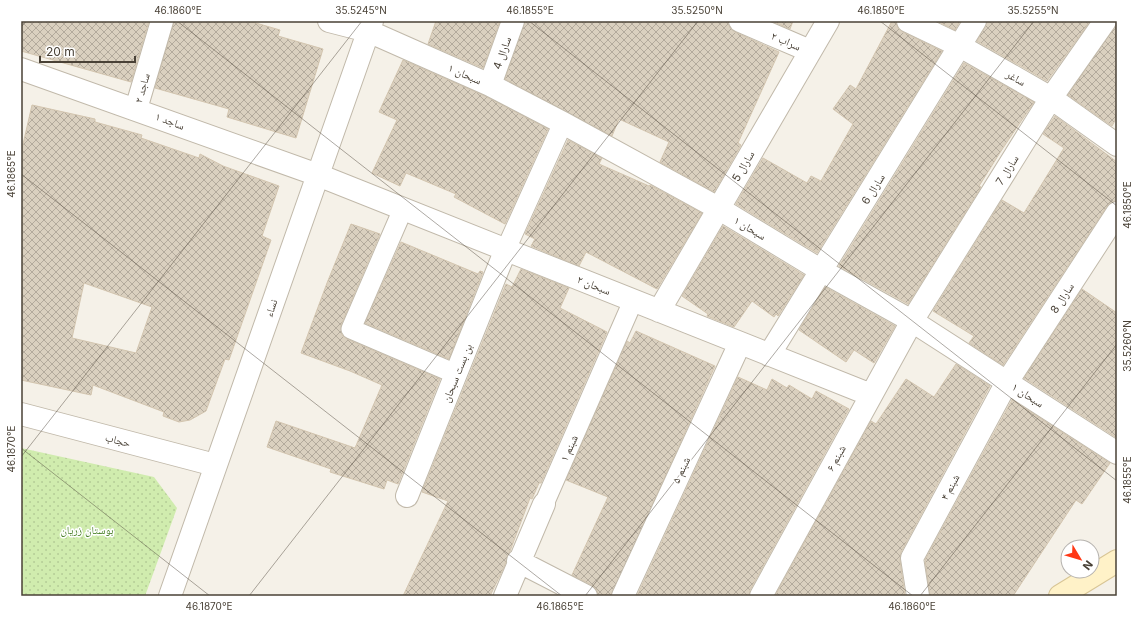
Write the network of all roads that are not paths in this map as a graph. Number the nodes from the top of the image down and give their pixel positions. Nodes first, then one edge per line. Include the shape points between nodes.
1 (162, 21) edge
2 (329, 21) edge
3 (514, 21) edge
4 (740, 21) edge
5 (828, 21) edge
6 (908, 21) edge
7 (975, 21) edge
8 (1105, 21) edge
9 (370, 26) edge
10 (960, 46) junction
11 (810, 51) junction
12 (22, 74) edge
13 (490, 85) junction
14 (1051, 98) junction
15 (136, 109) junction
16 (563, 123) junction
17 (1117, 145) edge
18 (318, 175) junction
19 (718, 208) junction
20 (403, 209) junction
21 (1117, 213) edge
22 (506, 249) junction
23 (822, 271) junction
24 (633, 301) junction
25 (659, 311) junction
26 (912, 320) junction
27 (740, 343) junction
28 (769, 355) junction
29 (456, 374) junction
30 (1007, 382) junction
31 (871, 395) junction
32 (21, 414) edge
33 (1117, 453) edge
34 (215, 465) junction
35 (407, 496) dead end
36 (544, 504) joint
37 (1117, 561) edge
38 (518, 562) junction
39 (170, 596) edge
40 (505, 596) edge
41 (586, 596) edge
42 (623, 596) edge
43 (761, 596) edge
44 (918, 596) edge
45 (1060, 596) edge

1 - 15 street, ساجد ۲
2 - 9 street, سبحان ۱
3 - 13 street, سارال 4
4 - 11 street, سراب ۲
5 - 11 street, سارال 5
6 - 10 street, ساغر
7 - 10 street, سارال 6
8 - 14 street, سارال 7
9 - 13 street, سبحان ۱
9 - 18 street, نساء
10 - 14 street, ساغر
10 - 23 street, سارال 6
11 - 19 street, سارال 5
12 - 15 street, ساجد ۱
13 - 16 street, سبحان ۱
14 - 17 street, ساغر
14 - 26 street, سارال 7
15 - 18 street, ساجد ۱
16 - 19 street, سبحان ۱
16 - 22 lane
18 - 20 street, سبحان ۲
18 - 34 street, نساء
19 - 23 street, سبحان ۱
19 - 25 street, سارال 5
20 - 22 street, سبحان ۲
20 - 29 lane via 351,329
21 - 30 street, سارال 8
22 - 24 street, سبحان ۲
22 - 29 street, بن بست سبحان
23 - 26 street, سبحان ۱
23 - 28 street, سارال 6
24 - 25 street, سبحان ۲
24 - 36 lane, شبنم ۱
25 - 27 street, سبحان ۲
26 - 30 street, سبحان ۱
26 - 31 street, شبنم ۶
27 - 28 street, سبحان ۲
27 - 42 street, شبنم ۵
28 - 31 street, سبحان ۲
29 - 35 street, بن بست سبحان
30 - 33 street, سبحان ۱
30 - 44 street, شبنم ۴ via 912,558
31 - 43 street, شبنم ۶
32 - 34 street, حجاب
34 - 39 street, نساء
36 - 38 street, شبنم ۱
37 - 45 street
38 - 40 street, شبنم ۱
38 - 41 street

